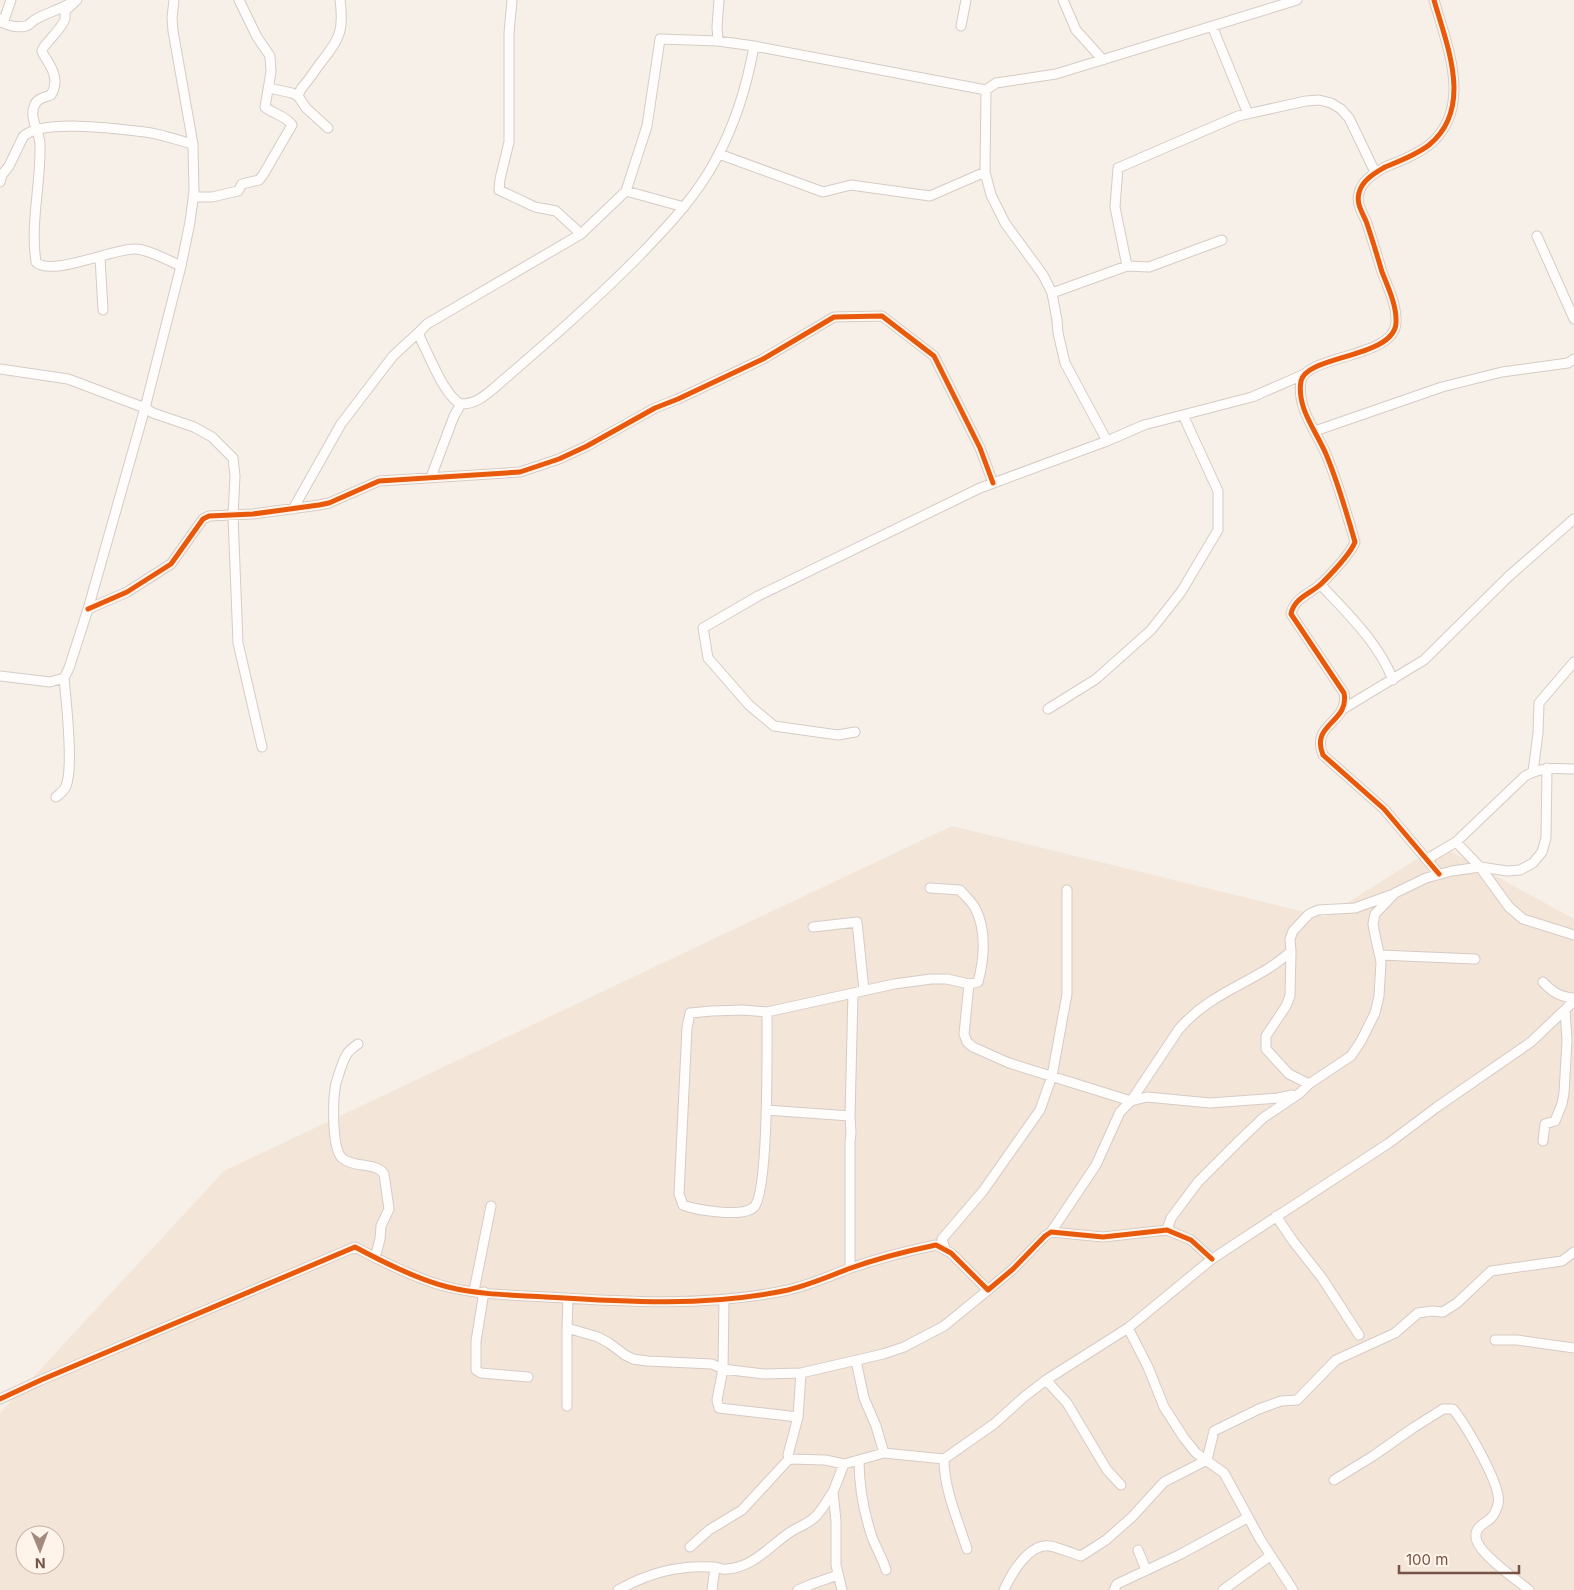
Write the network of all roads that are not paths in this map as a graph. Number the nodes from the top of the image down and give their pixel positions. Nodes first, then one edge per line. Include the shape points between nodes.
1 (11, 0) edge
2 (76, 0) edge
3 (174, 0) edge
4 (240, 0) edge
5 (340, 0) edge
6 (512, 0) edge
7 (719, 0) edge
8 (966, 0) edge
9 (1063, 0) edge
10 (1297, 0) edge
11 (1434, 0) edge
12 (1, 21) edge
13 (961, 26) dead end
14 (1212, 26) junction
15 (718, 41) junction
16 (754, 46) junction
17 (1103, 60) junction
18 (269, 88) junction
19 (986, 90) junction
20 (298, 96) junction
21 (1248, 114) junction
22 (328, 128) dead end
23 (38, 130) junction
24 (193, 144) junction
25 (719, 154) junction
26 (985, 172) junction
27 (1375, 172) junction
28 (0, 182) edge
29 (626, 191) junction
30 (193, 197) junction
31 (684, 207) junction
32 (581, 234) junction
33 (1537, 236) dead end
34 (1222, 240) dead end
35 (100, 257) junction
36 (181, 266) junction
37 (1127, 266) junction
38 (1052, 293) junction
39 (103, 310) dead end
40 (1574, 319) edge
41 (421, 330) junction
42 (1574, 359) edge
43 (0, 369) edge
44 (1305, 374) junction
45 (461, 404) junction
46 (145, 408) junction
47 (1183, 415) junction
48 (1315, 431) junction
49 (1107, 441) junction
50 (430, 477) junction
51 (993, 484) junction
52 (293, 509) junction
53 (233, 516) junction
54 (1574, 519) edge
55 (1320, 584) junction
56 (88, 609) junction
57 (1574, 662) edge
58 (0, 676) edge
59 (64, 678) junction
60 (1393, 680) junction
61 (1048, 709) dead end
62 (1343, 710) junction
63 (855, 732) dead end
64 (262, 747) dead end
65 (1547, 768) junction
66 (1574, 769) edge
67 (1534, 772) junction
68 (56, 797) dead end
69 (1456, 842) junction
70 (1427, 859) junction
71 (1480, 867) junction
72 (1439, 874) junction
73 (930, 888) dead end
74 (1067, 890) dead end
75 (1395, 893) junction
76 (813, 927) dead end
77 (1574, 935) edge
78 (1291, 952) junction
79 (1380, 955) junction
80 (1474, 959) dead end
81 (1543, 982) dead end
82 (969, 984) junction
83 (864, 990) junction
84 (853, 993) junction
85 (1574, 1000) edge
86 (1565, 1010) junction
87 (767, 1012) junction
88 (358, 1044) dead end
89 (1052, 1076) junction
90 (1309, 1084) junction
91 (1300, 1093) junction
92 (1131, 1100) junction
93 (766, 1110) junction
94 (850, 1116) junction
95 (1543, 1141) dead end
96 (491, 1206) dead end
97 (1276, 1216) junction
98 (1167, 1230) junction
99 (1051, 1232) junction
100 (945, 1249) junction
101 (1574, 1252) edge
102 (375, 1258) junction
103 (1212, 1259) junction
104 (850, 1268) junction
105 (988, 1290) junction
106 (474, 1291) junction
107 (484, 1292) junction
108 (568, 1298) junction
109 (724, 1300) junction
110 (567, 1328) junction
111 (1128, 1328) junction
112 (1359, 1335) dead end
113 (1495, 1340) dead end
114 (1574, 1348) edge
115 (856, 1361) junction
116 (723, 1369) junction
117 (801, 1373) junction
118 (528, 1377) dead end
119 (1046, 1380) junction
120 (0, 1398) edge
121 (567, 1406) dead end
122 (798, 1417) junction
123 (884, 1453) junction
124 (789, 1459) junction
125 (944, 1459) junction
126 (859, 1460) junction
127 (1207, 1460) junction
128 (844, 1464) junction
129 (1334, 1480) dead end
130 (1121, 1485) dead end
131 (832, 1492) junction
132 (1247, 1518) junction
133 (690, 1547) dead end
134 (967, 1549) dead end
135 (1138, 1550) dead end
136 (1270, 1556) junction
137 (715, 1566) junction
138 (886, 1570) dead end
139 (1146, 1570) junction
140 (838, 1575) junction
141 (618, 1590) edge
142 (712, 1590) edge
143 (798, 1590) edge
144 (842, 1590) edge
145 (1004, 1590) edge
146 (1114, 1590) edge
147 (1223, 1590) edge
148 (1294, 1590) edge
149 (1529, 1590) edge

1 - 12 street
2 - 12 street via 27,26 8,25
2 - 23 street via 65,11 65,20 53,38 43,47 56,84 51,95 35,102 32,118
3 - 24 street via 173,31
4 - 18 street via 270,56
5 - 20 street via 339,36
6 - 32 street via 509,142 499,190 535,207 556,211
7 - 15 street
8 - 13 street
9 - 17 street via 1076,30
10 - 14 street
11 - 27 street via 1454,76 1455,98 1450,116 1430,144
14 - 17 street
14 - 21 street
15 - 16 street
15 - 29 street via 660,40 647,126
16 - 19 street
16 - 25 street via 732,126
17 - 19 street via 1056,74 996,83
18 - 20 street
18 - 30 street via 266,107 292,124 268,169 259,180 242,184 238,191 212,197
19 - 26 street
20 - 22 street
21 - 27 street via 1306,101 1331,103 1348,118
21 - 37 street via 1118,168 1115,207
23 - 24 street via 70,125 146,132
23 - 28 street via 24,137
23 - 35 street via 36,262 45,267
24 - 30 street
25 - 26 street via 823,192 851,185 930,196
25 - 31 street
26 - 38 street via 991,195 1005,223 1043,275
27 - 44 street via 1358,193 1359,206 1394,306 1394,332 1383,343
29 - 31 street
29 - 32 street
30 - 36 street
31 - 45 street via 599,296 493,389 470,404
32 - 41 street
33 - 40 street
34 - 37 street via 1149,268
35 - 36 street via 135,248
35 - 39 street
36 - 46 street
37 - 38 street
38 - 49 street via 1065,363
41 - 45 street via 419,335 444,385
41 - 52 street via 393,356 341,424
42 - 48 street via 1568,363 1502,372 1442,386
43 - 46 street via 68,379
44 - 47 street via 1252,397
44 - 48 street via 1301,391 1306,416
45 - 50 street
46 - 53 street via 212,436 233,458
46 - 56 street
47 - 49 street via 1144,425
47 - 61 street via 1218,490 1218,530 1181,592 1150,630 1096,678
48 - 55 street via 1329,460 1355,542 1350,552
49 - 51 street
50 - 51 street via 520,472 559,459 655,408 763,359 834,317 882,316 934,356 980,448
50 - 52 street via 378,481 329,503
51 - 63 street via 758,596 703,628 708,658 749,705 774,726 838,735
52 - 53 street
53 - 56 street via 203,519 170,564 127,592
53 - 64 street via 238,643
54 - 60 street via 1508,577 1424,660
55 - 60 street via 1358,624 1386,663
55 - 62 street via 1296,602 1291,614 1344,693 1346,702
56 - 59 street
57 - 67 street via 1540,703
58 - 59 street via 50,682
59 - 68 street via 69,762 67,784
60 - 62 street
62 - 70 street via 1322,733 1319,745 1323,755 1384,809
65 - 66 street
65 - 67 street
65 - 71 street via 1546,838 1542,852 1533,863 1520,870
67 - 69 street via 1525,776
69 - 70 street
69 - 71 street
70 - 72 street
71 - 72 street
71 - 77 street via 1509,907 1523,919
72 - 75 street
73 - 82 street via 960,890 975,908 982,928 981,967 978,982
74 - 89 street via 1067,994
75 - 78 street via 1356,908 1318,910 1309,914 1293,930
75 - 79 street via 1375,914 1374,936
76 - 83 street via 857,922
78 - 90 street via 1290,996 1266,1036 1266,1049 1289,1074
78 - 92 street via 1270,968 1222,993 1188,1018
79 - 80 street
79 - 90 street via 1379,996 1370,1027 1351,1056
81 - 85 street via 1557,994
82 - 83 street via 931,979
82 - 89 street via 964,1034 967,1042 1009,1063
83 - 84 street
84 - 87 street
84 - 94 street
85 - 86 street
86 - 95 street via 1567,1040 1562,1104 1555,1121 1545,1124
86 - 97 street via 1531,1042 1389,1143
87 - 93 street
87 - 93 street via 690,1013 679,1194 683,1205 732,1212 751,1210 755,1206 763,1162
88 - 102 street via 346,1054 336,1084 334,1121 337,1151 341,1157 384,1174 389,1209 381,1226
89 - 92 street
89 - 100 street via 1040,1110 983,1191 942,1239
90 - 91 street
91 - 92 street via 1278,1098 1210,1103 1147,1097
91 - 98 street via 1264,1118 1198,1182 1171,1218
92 - 99 street via 1120,1112 1096,1165
93 - 94 street
94 - 104 street
96 - 106 street
97 - 103 street
97 - 112 street
98 - 99 street via 1103,1237
98 - 103 street via 1191,1240
99 - 105 street
100 - 104 street via 936,1245 920,1248
100 - 105 street
101 - 127 street via 1562,1261 1491,1270 1458,1304 1443,1312 1418,1313 1395,1333 1336,1360 1297,1400 1281,1400 1214,1431
102 - 106 street via 440,1284
102 - 120 street via 355,1247
103 - 111 street
104 - 109 street via 809,1285
105 - 115 street via 944,1326 922,1339
106 - 107 street
107 - 108 street
107 - 118 street via 476,1341 476,1370
108 - 109 street
108 - 110 street
109 - 116 street
110 - 116 street via 598,1337 633,1358 712,1364
110 - 121 street
111 - 119 street
111 - 127 street via 1164,1407 1190,1446
113 - 114 street
115 - 117 street
115 - 123 street via 864,1398
116 - 117 street via 764,1374
116 - 122 street via 717,1400 720,1408
117 - 122 street
119 - 125 street via 994,1424
119 - 130 street via 1067,1403 1107,1470
122 - 124 street
123 - 125 street
123 - 126 street
124 - 128 street
124 - 133 street via 742,1510 709,1530
125 - 134 street via 949,1491
126 - 128 street
126 - 138 street via 859,1482 866,1516
127 - 132 street via 1224,1473
127 - 145 street via 1164,1482 1106,1540 1080,1556 1049,1546 1029,1554 1011,1574
128 - 131 street
129 - 149 street via 1443,1409 1453,1409 1497,1488 1499,1502 1492,1517 1479,1526 1475,1537 1489,1558
131 - 137 street via 817,1516 793,1530 762,1556 736,1568 726,1570
131 - 140 street
132 - 136 street
132 - 139 street
135 - 139 street
136 - 147 street
136 - 148 street
137 - 141 street via 674,1568
137 - 142 street
139 - 146 street via 1117,1584
140 - 143 street
140 - 144 street

